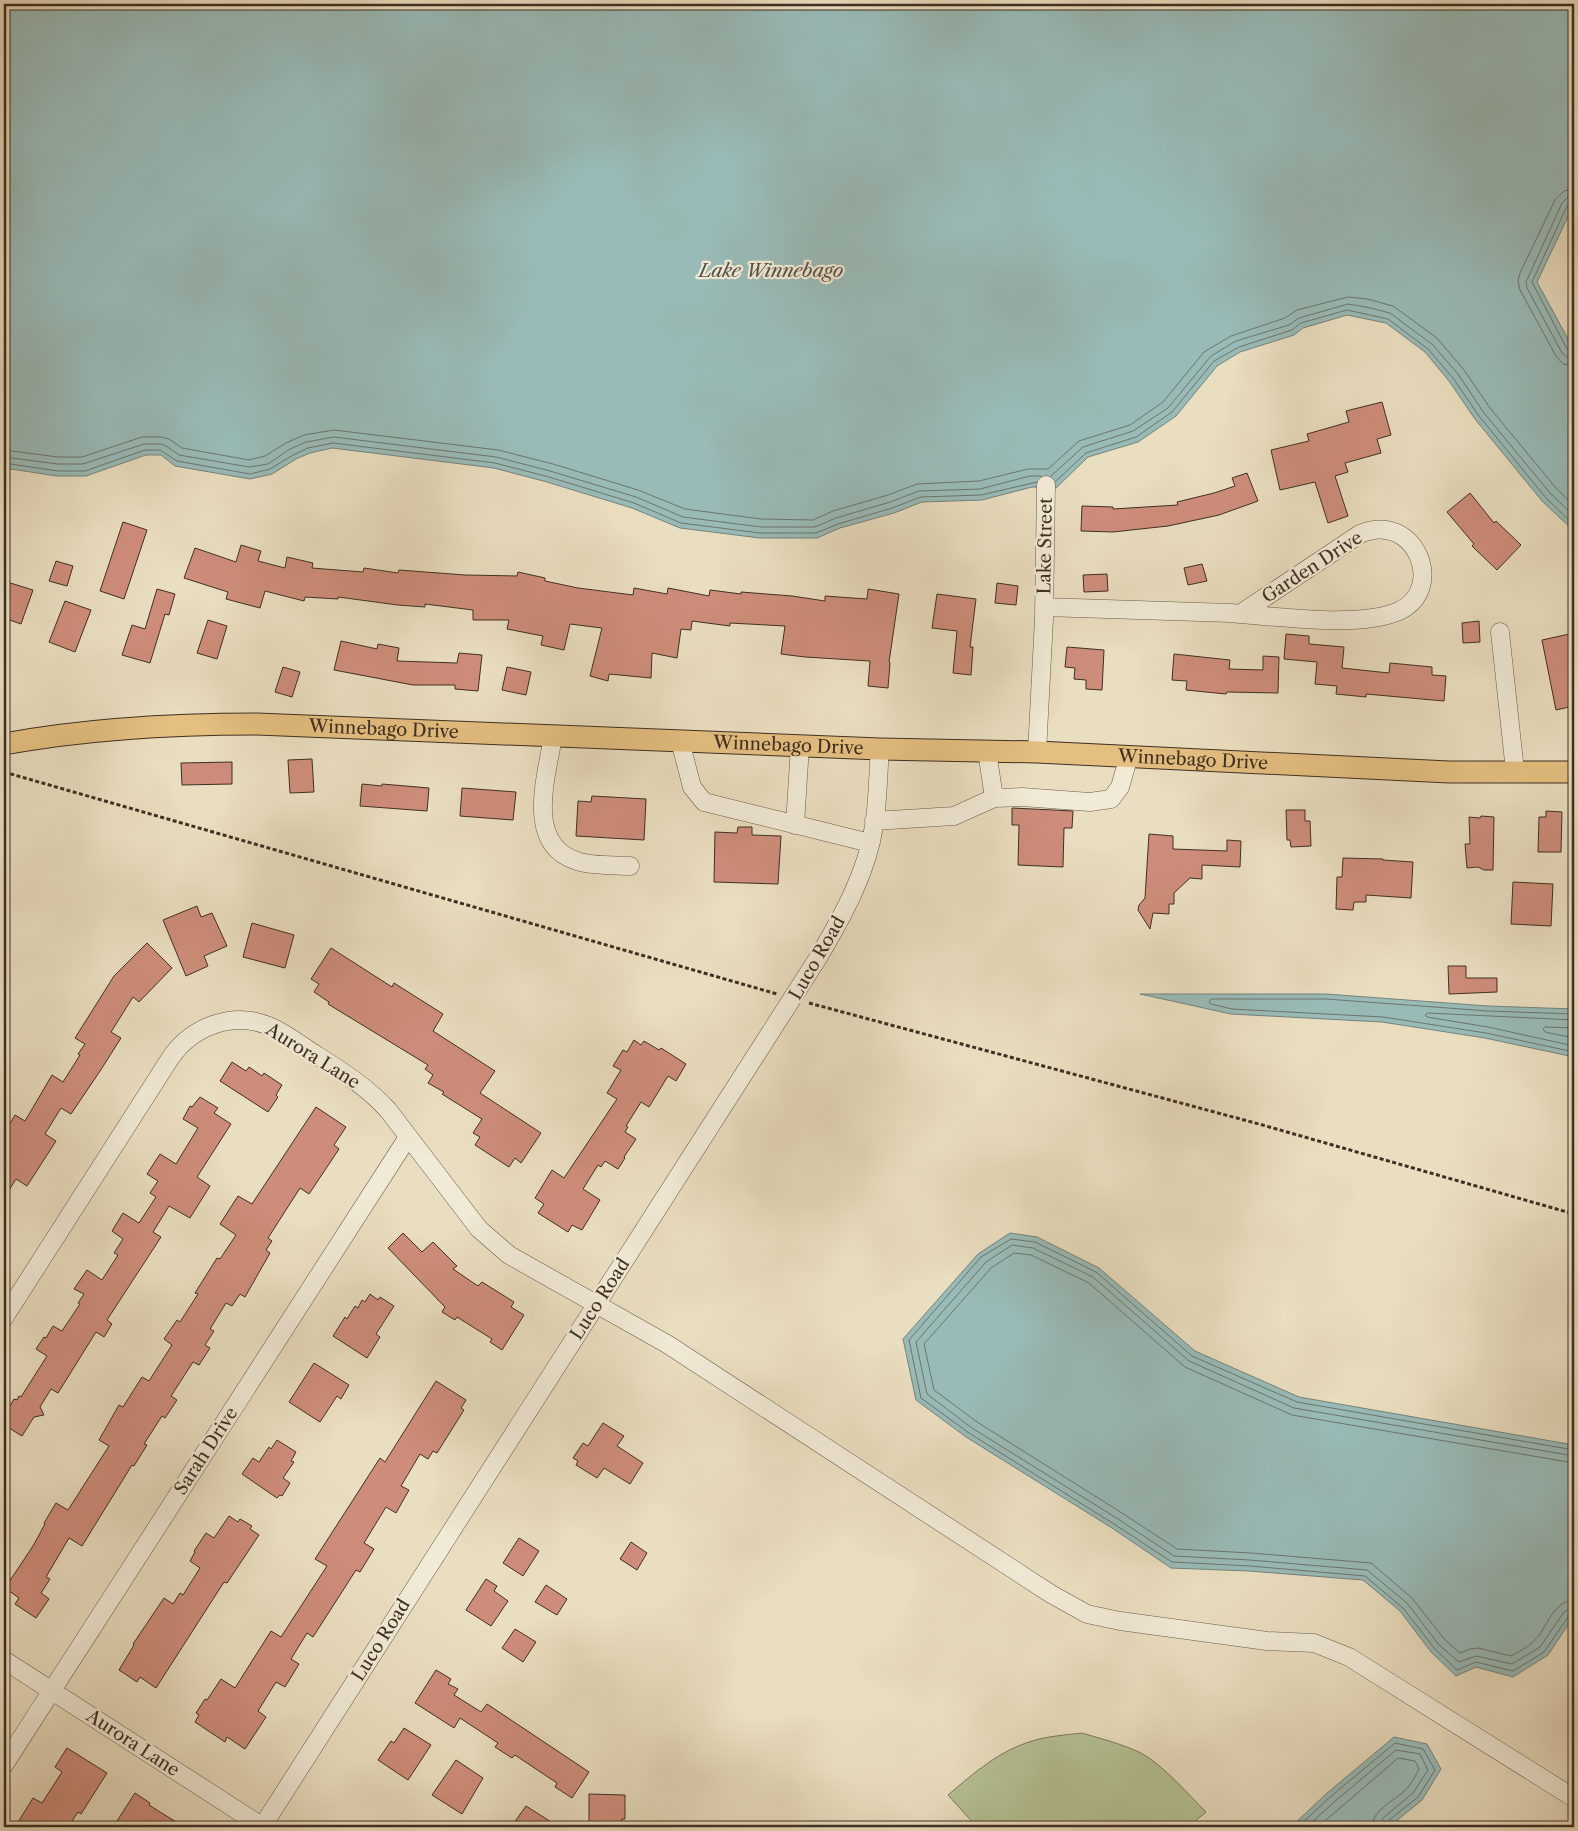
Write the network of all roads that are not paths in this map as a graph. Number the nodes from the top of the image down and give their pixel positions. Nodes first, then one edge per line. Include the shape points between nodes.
1 (1046, 485) dead end
2 (1044, 606) junction
3 (1240, 614) junction
4 (1500, 632) dead end
5 (553, 736) junction
6 (680, 742) junction
7 (4, 744) edge
8 (800, 746) junction
9 (880, 749) junction
10 (987, 751) junction
11 (1037, 752) junction
12 (1129, 756) junction
13 (1514, 771) junction
14 (1574, 772) edge
15 (994, 798) junction
16 (874, 821) junction
17 (795, 825) junction
18 (870, 843) junction
19 (630, 866) dead end
20 (408, 1137) junction
21 (597, 1303) junction
22 (4, 1318) edge
23 (4, 1660) edge
24 (52, 1691) junction
25 (4, 1765) edge
26 (1574, 1798) edge
27 (263, 1827) edge

1 - 2 street, Lake Street
2 - 3 street, Garden Drive
2 - 11 street
3 - 3 street, Garden Drive via 1328,620 1370,618 1399,611 1417,597 1423,582 1419,556 1402,534 1390,529 1370,530
4 - 13 street
5 - 6 main road, Winnebago Drive
5 - 7 main road, Winnebago Drive via 200,724
5 - 19 street via 542,817 548,837 559,853 578,862
6 - 8 main road, Winnebago Drive
6 - 17 street via 692,787 704,802
8 - 9 main road, Winnebago Drive
8 - 17 street
9 - 10 main road, Winnebago Drive
9 - 16 street, Luco Road
10 - 11 main road, Winnebago Drive
10 - 15 street
11 - 12 main road, Winnebago Drive
12 - 13 main road, Winnebago Drive via 1449,772
12 - 15 street via 1120,787 1111,798 1090,802
13 - 14 main road, Winnebago Drive
15 - 16 street via 954,816
16 - 18 street, Luco Road
17 - 18 street
18 - 21 street, Luco Road via 850,899 818,958
20 - 21 street, Aurora Lane via 495,1245
20 - 22 street, Aurora Lane via 364,1086 279,1031 247,1020 210,1026 188,1038 174,1054
20 - 24 street, Sarah Drive
21 - 26 street, Aurora Lane via 667,1344 1051,1594 1087,1614 1120,1622 1267,1641 1314,1643 1349,1657
21 - 27 street, Luco Road
23 - 24 street, Aurora Lane
24 - 25 street, Sarah Drive
24 - 27 street, Aurora Lane

